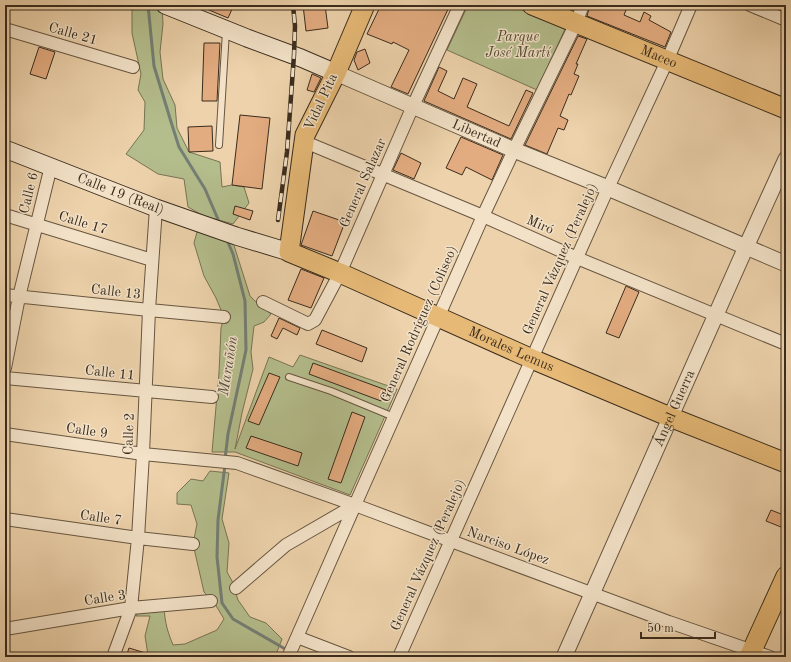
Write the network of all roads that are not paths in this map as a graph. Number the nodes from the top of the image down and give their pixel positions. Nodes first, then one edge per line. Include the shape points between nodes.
1 (166, 5) edge
2 (366, 5) edge
3 (460, 5) edge
4 (532, 5) edge
5 (583, 5) edge
6 (691, 5) edge
7 (750, 5) edge
8 (786, 20) edge
9 (576, 23) junction
10 (5, 29) edge
11 (226, 29) junction
12 (667, 61) junction
13 (133, 67) dead end
14 (336, 73) junction
15 (413, 106) junction
16 (786, 109) edge
17 (304, 142) junction
18 (219, 146) dead end
19 (5, 149) edge
20 (514, 150) junction
21 (786, 160) edge
22 (51, 166) junction
23 (383, 174) junction
24 (608, 188) junction
25 (156, 208) junction
26 (5, 215) edge
27 (483, 216) junction
28 (36, 225) junction
29 (236, 236) joint
30 (746, 247) junction
31 (289, 252) junction
32 (577, 258) junction
33 (152, 260) junction
34 (786, 264) edge
35 (340, 272) junction
36 (5, 295) edge
37 (19, 297) junction
38 (264, 302) dead end
39 (148, 310) junction
40 (716, 314) junction
41 (439, 316) junction
42 (224, 317) dead end
43 (786, 344) edge
44 (532, 359) junction
45 (5, 368) edge
46 (289, 377) dead end
47 (5, 378) edge
48 (145, 392) junction
49 (212, 397) dead end
50 (394, 417) junction
51 (670, 417) junction
52 (5, 434) edge
53 (143, 454) junction
54 (237, 463) joint
55 (786, 463) edge
56 (355, 505) junction
57 (5, 519) edge
58 (138, 538) junction
59 (451, 541) junction
60 (193, 544) dead end
61 (786, 576) edge
62 (236, 588) dead end
63 (592, 593) junction
64 (210, 601) dead end
65 (131, 608) junction
66 (5, 630) edge
67 (297, 637) junction
68 (750, 654) edge
69 (113, 657) edge
70 (288, 657) edge
71 (349, 657) edge
72 (400, 657) edge
73 (564, 657) edge
74 (770, 657) edge

1 - 11 main road, Libertad
2 - 14 main road, Vidal Pita
3 - 15 street, General Salazar
4 - 9 main road, Maceo
5 - 9 street, General Rodríguez (Coliseo)
6 - 12 street, General Vázquez (Peralejo)
7 - 8 street
9 - 12 main road, Maceo
9 - 20 street, General Rodríguez (Coliseo)
10 - 13 street, Calle 21
11 - 14 main road, Libertad
11 - 18 lane
12 - 16 main road, Maceo
12 - 24 street, General Vázquez (Peralejo)
14 - 15 street, Libertad
14 - 17 main road, Vidal Pita
15 - 20 street, Libertad
15 - 23 street, General Salazar
17 - 23 street, Miró
17 - 31 main road, Vidal Pita
19 - 22 main road, Calle 19 (Real)
20 - 24 street, Libertad
20 - 27 street, General Rodríguez (Coliseo)
21 - 30 street, Ángel Guerra
22 - 25 main road, Calle 19 (Real)
22 - 28 street, Calle 6
23 - 27 street, Miró
23 - 35 street, General Salazar
24 - 30 street, Libertad
24 - 32 street, General Vázquez (Peralejo)
25 - 29 main road, Calle 19 (Real)
25 - 33 street, Calle 2
26 - 28 street, Calle 17
27 - 32 street, Miró
27 - 41 street, General Rodríguez (Coliseo)
28 - 33 street, Calle 17
28 - 37 street, Calle 6
29 - 31 main road, Morales Lemus
30 - 34 street, Libertad
30 - 40 street, Ángel Guerra
31 - 35 main road, Morales Lemus
32 - 40 street, Miró
32 - 44 street, General Vázquez (Peralejo)
33 - 39 street, Calle 2
35 - 38 street, General Salazar via 315,320 308,324
35 - 41 main road, Morales Lemus
36 - 37 street, Calle 13
37 - 39 street, Calle 13
37 - 45 street, Calle 6
39 - 42 street, Calle 13
39 - 48 street, Calle 2
40 - 43 street, Miró
40 - 51 street, Ángel Guerra
41 - 44 main road, Morales Lemus
41 - 50 street, General Rodríguez (Coliseo)
44 - 51 main road, Morales Lemus
44 - 59 street, General Vázquez (Peralejo)
46 - 50 lane
47 - 48 street, Calle 11
48 - 49 street, Calle 11
48 - 53 street, Calle 2
50 - 56 street, General Rodríguez (Coliseo)
51 - 55 main road, Morales Lemus
51 - 63 street, Ángel Guerra
52 - 53 street, Calle 9
53 - 54 street, Calle 9
53 - 58 street, Calle 2
54 - 56 street, Narciso López
56 - 59 street, Narciso López
56 - 62 street via 286,545
56 - 67 street, General Rodríguez (Coliseo)
57 - 58 street, Calle 7
58 - 60 street, Calle 7
58 - 65 street, Calle 2
59 - 63 street, Narciso López
59 - 72 street, General Vázquez (Peralejo)
61 - 68 main road
63 - 68 street, Narciso López
63 - 73 street, Ángel Guerra
64 - 65 street, Calle 3
65 - 66 street, Calle 3
65 - 69 street, Calle 2
67 - 70 street, General Rodríguez (Coliseo)
67 - 71 street
68 - 74 street, Narciso López

